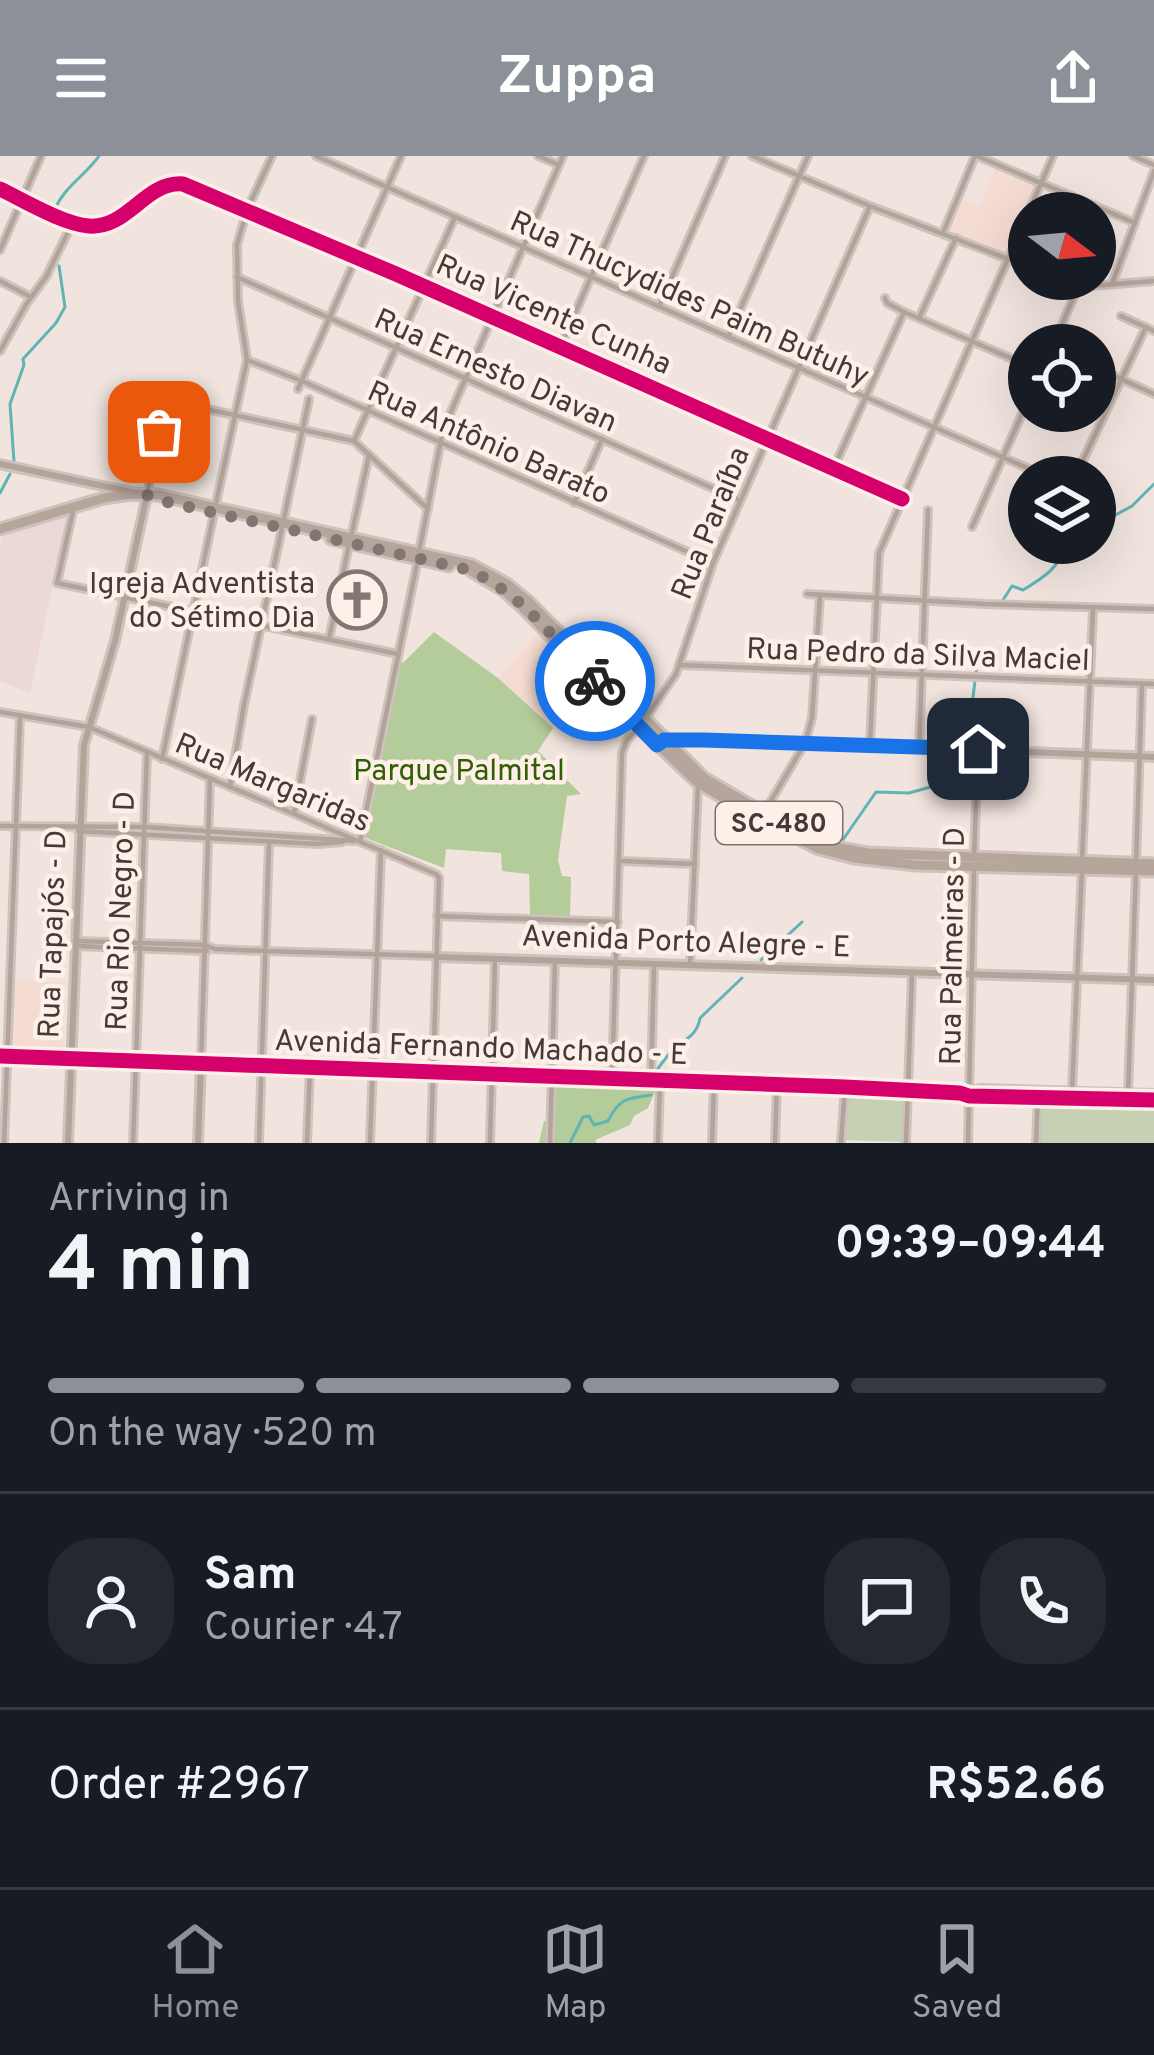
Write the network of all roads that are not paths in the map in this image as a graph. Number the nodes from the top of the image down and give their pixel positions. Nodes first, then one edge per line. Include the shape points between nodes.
1 (40, 156) edge
2 (272, 156) edge
3 (316, 156) edge
4 (401, 156) edge
5 (538, 156) edge
6 (563, 156) edge
7 (644, 156) edge
8 (725, 156) edge
9 (752, 156) edge
10 (808, 156) edge
11 (976, 156) edge
12 (1053, 156) edge
13 (1133, 156) edge
14 (559, 165) junction
15 (1154, 168) edge
16 (799, 176) junction
17 (1041, 183) junction
18 (387, 187) junction
19 (0, 189) edge
20 (1037, 192) edge
21 (22, 200) junction
22 (1142, 205) junction
23 (869, 206) junction
24 (1154, 209) edge
25 (248, 210) junction
26 (455, 217) junction
27 (73, 222) junction
28 (1135, 223) junction
29 (943, 233) junction
30 (956, 238) junction
31 (523, 247) junction
32 (0, 250) edge
33 (356, 256) junction
34 (1008, 259) joint
35 (1116, 273) edge
36 (237, 277) junction
37 (591, 277) junction
38 (0, 281) edge
39 (1154, 281) edge
40 (1116, 284) edge
41 (424, 286) junction
42 (31, 297) junction
43 (884, 298) dead end
44 (659, 307) junction
45 (904, 311) junction
46 (492, 316) junction
47 (1121, 316) dead end
48 (919, 318) junction
49 (329, 319) junction
50 (1146, 327) junction
51 (1154, 331) edge
52 (728, 337) junction
53 (971, 341) junction
54 (561, 346) junction
55 (396, 349) junction
56 (0, 351) edge
57 (1008, 357) edge
58 (247, 360) junction
59 (797, 368) junction
60 (1116, 377) edge
61 (465, 379) junction
62 (1121, 379) junction
63 (300, 385) junction
64 (1154, 394) edge
65 (866, 398) junction
66 (309, 399) dead end
67 (368, 412) junction
68 (234, 415) junction
69 (933, 427) junction
70 (303, 430) junction
71 (1014, 432) edge
72 (767, 437) junction
73 (602, 439) junction
74 (355, 441) junction
75 (441, 445) junction
76 (369, 454) junction
77 (1085, 456) edge
78 (1003, 458) junction
79 (1008, 460) edge
80 (0, 464) edge
81 (834, 467) junction
82 (147, 495) junction
83 (902, 499) junction
84 (739, 500) junction
85 (574, 503) junction
86 (74, 505) junction
87 (428, 509) junction
88 (215, 510) junction
89 (928, 510) dead end
90 (282, 525) junction
91 (972, 526) dead end
92 (0, 529) edge
93 (350, 540) junction
94 (418, 555) junction
95 (713, 563) junction
96 (807, 594) dead end
97 (820, 595) junction
98 (125, 597) junction
99 (876, 599) junction
100 (925, 601) junction
101 (1093, 607) junction
102 (1154, 609) edge
103 (194, 611) junction
104 (261, 625) junction
105 (329, 639) junction
106 (398, 654) junction
107 (680, 665) junction
108 (814, 671) junction
109 (872, 673) junction
110 (922, 676) junction
111 (1090, 682) junction
112 (1142, 684) junction
113 (1154, 684) edge
114 (0, 712) edge
115 (21, 716) junction
116 (313, 719) dead end
117 (641, 724) junction
118 (89, 728) junction
119 (805, 742) junction
120 (661, 743) junction
121 (869, 746) junction
122 (920, 749) junction
123 (978, 749) junction
124 (147, 752) junction
125 (1086, 753) junction
126 (1139, 756) junction
127 (1154, 757) edge
128 (162, 759) junction
129 (210, 778) junction
130 (698, 783) junction
131 (230, 787) junction
132 (293, 813) junction
133 (762, 817) junction
134 (0, 826) edge
135 (16, 826) junction
136 (331, 828) junction
137 (78, 829) junction
138 (144, 832) junction
139 (208, 834) junction
140 (328, 839) junction
141 (360, 841) junction
142 (269, 842) junction
143 (381, 850) junction
144 (620, 861) junction
145 (974, 862) junction
146 (694, 864) junction
147 (1082, 865) junction
148 (1136, 867) junction
149 (1154, 868) edge
150 (437, 916) junction
151 (618, 922) junction
152 (75, 944) junction
153 (141, 947) junction
154 (205, 948) junction
155 (266, 952) junction
156 (377, 955) junction
157 (436, 956) junction
158 (495, 958) junction
159 (555, 961) junction
160 (616, 963) junction
161 (654, 964) junction
162 (690, 966) junction
163 (912, 973) junction
164 (973, 973) junction
165 (1077, 977) junction
166 (1132, 979) junction
167 (1154, 980) edge
168 (3, 1057) edge
169 (71, 1060) junction
170 (136, 1062) junction
171 (201, 1064) junction
172 (262, 1066) junction
173 (310, 1068) junction
174 (373, 1070) junction
175 (434, 1073) junction
176 (491, 1075) junction
177 (552, 1077) junction
178 (612, 1079) junction
179 (655, 1081) junction
180 (714, 1083) junction
181 (777, 1085) junction
182 (845, 1087) junction
183 (908, 1090) junction
184 (970, 1093) junction
185 (1038, 1093) junction
186 (1072, 1094) junction
187 (1128, 1096) junction
188 (1154, 1097) edge
189 (4, 1143) edge
190 (68, 1143) edge
191 (133, 1143) edge
192 (198, 1143) edge
193 (259, 1143) edge
194 (307, 1143) edge
195 (370, 1143) edge
196 (430, 1143) edge
197 (490, 1143) edge
198 (550, 1143) edge
199 (658, 1143) edge
200 (712, 1143) edge
201 (775, 1143) edge
202 (841, 1143) edge
203 (906, 1143) edge
204 (968, 1143) edge
205 (1036, 1143) edge

1 - 21 street
2 - 25 street
3 - 18 street, Rua Thucydides Paim Butuhy
4 - 18 street
5 - 14 street
6 - 14 street
7 - 37 street
8 - 44 street
9 - 16 street
10 - 16 street
11 - 17 street
11 - 29 street
12 - 17 street
13 - 15 street
14 - 31 street
15 - 22 street
16 - 23 street
16 - 52 street
17 - 20 street
17 - 28 street
18 - 26 street, Rua Thucydides Paim Butuhy
18 - 33 street
19 - 21 street
21 - 27 street
21 - 32 street
22 - 24 street
22 - 28 street
23 - 29 street
23 - 59 street, Rua Paraíba
25 - 27 street, Rua Vicente Cunha via 170,183 107,224
25 - 33 street, Rua Vicente Cunha
25 - 36 street
26 - 31 street, Rua Thucydides Paim Butuhy
26 - 41 street
27 - 42 street
28 - 35 street
29 - 30 street
30 - 34 street
30 - 48 street
31 - 37 street, Rua Thucydides Paim Butuhy
31 - 46 street
33 - 41 street, Rua Vicente Cunha
33 - 49 street
34 - 53 street
36 - 49 street, Rua Ernesto Diavan
36 - 58 street
37 - 44 street, Rua Thucydides Paim Butuhy
37 - 54 street
38 - 42 street
39 - 40 street
41 - 46 street, Rua Vicente Cunha
41 - 55 street
42 - 56 street
43 - 45 street
44 - 52 street, Rua Thucydides Paim Butuhy
45 - 48 street
45 - 65 street
46 - 54 street, Rua Vicente Cunha
46 - 61 street
47 - 50 street
48 - 53 street
49 - 55 street, Rua Ernesto Diavan
49 - 63 street
50 - 51 street
50 - 62 street
52 - 59 street, Rua Thucydides Paim Butuhy
53 - 57 street
53 - 69 street
54 - 72 street, Rua Vicente Cunha
55 - 61 street, Rua Ernesto Diavan
55 - 67 street
58 - 63 street, Rua Antônio Barato
58 - 68 street
59 - 65 street, Rua Thucydides Paim Butuhy
59 - 72 street, Rua Paraíba
60 - 62 street
61 - 73 street, Rua Ernesto Diavan
61 - 75 street
62 - 64 street
62 - 77 street
63 - 67 street, Rua Antônio Barato
65 - 69 street, Rua Thucydides Paim Butuhy
65 - 81 street
66 - 70 street
67 - 74 street
67 - 75 street, Rua Antônio Barato
68 - 70 street
68 - 82 street via 165,400
68 - 88 street
69 - 78 street, Rua Thucydides Paim Butuhy
69 - 83 street
70 - 74 street
70 - 90 street
71 - 78 street
72 - 81 street, Rua Vicente Cunha
72 - 84 street, Rua Paraíba
73 - 84 street, Rua Ernesto Diavan
73 - 85 street
74 - 76 street
75 - 85 street, Rua Antônio Barato
75 - 87 street
76 - 87 street
76 - 93 street
78 - 79 street, Rua Thucydides Paim Butuhy
78 - 91 street
80 - 82 street
81 - 83 street, Rua Vicente Cunha
82 - 86 main road, SC-480
82 - 88 main road, SC-480
82 - 98 street, Rua Tapajós - D
83 - 99 street via 879,553
84 - 95 street, Rua Paraíba
85 - 95 street, Rua Antônio Barato
86 - 92 main road, SC-480
86 - 98 street via 57,584
87 - 94 street
88 - 90 main road, SC-480
88 - 103 street
89 - 100 street
90 - 93 main road, SC-480
90 - 104 street
93 - 94 main road, SC-480
93 - 105 street
94 - 106 street
94 - 117 main road, SC-480 via 503,590
95 - 107 street, Rua Paraíba
96 - 97 street
97 - 99 street
97 - 108 street
98 - 103 street
98 - 118 street, Rua Tapajós - D
99 - 100 street
99 - 109 street
100 - 101 street
100 - 110 street
101 - 102 street
101 - 111 street
103 - 104 street
103 - 128 street
104 - 105 street
104 - 131 street
105 - 106 street
106 - 141 street
107 - 108 street, Rua Pedro da Silva Maciel
107 - 117 street, Rua Paraíba
108 - 109 street, Rua Pedro da Silva Maciel
108 - 119 street
109 - 110 street, Rua Pedro da Silva Maciel
109 - 121 street
110 - 111 street, Rua Pedro da Silva Maciel
110 - 122 street
111 - 112 street, Rua Pedro da Silva Maciel
111 - 125 street
112 - 113 street, Rua Pedro da Silva Maciel
112 - 126 street
114 - 115 street, Rua Margaridas
115 - 118 street, Rua Margaridas
115 - 135 street
116 - 132 street
117 - 120 main road, SC-480
117 - 144 street, Rua Paraíba via 622,753
118 - 124 street, Rua Margaridas
118 - 137 street, Rua Tapajós - D
119 - 120 street
119 - 121 street
119 - 133 street
120 - 130 main road, SC-480
120 - 133 main road, SC-480
121 - 122 street
122 - 123 street
123 - 125 street
123 - 145 street, Rua Palmeiras - D
124 - 128 street, Rua Margaridas
124 - 138 street, Rua Rio Negro - D
125 - 126 street
125 - 147 street
126 - 127 street
126 - 148 street
128 - 129 street, Rua Margaridas
129 - 131 street, Rua Margaridas
129 - 139 street
130 - 133 main road, SC-480
130 - 146 street
131 - 132 street, Rua Margaridas
132 - 136 street, Rua Margaridas
133 - 145 main road, SC-480 via 839,856
134 - 135 street
135 - 137 street
135 - 168 street
136 - 140 street
136 - 141 street, Rua Margaridas
137 - 138 street
137 - 152 street, Rua Tapajós - D
138 - 139 street
138 - 153 street, Rua Rio Negro - D
139 - 140 street
139 - 142 street
139 - 154 street
140 - 141 street
141 - 142 street
141 - 143 street, Rua Margaridas
142 - 155 street
143 - 150 street, Rua Margaridas via 434,872
143 - 156 street
144 - 146 street
144 - 151 street, Rua Paraíba
145 - 147 main road, SC-480
145 - 164 street, Rua Palmeiras - D
146 - 162 street
147 - 148 main road, SC-480
147 - 165 street
148 - 149 main road, SC-480
148 - 166 street
150 - 151 street
150 - 157 street
151 - 160 street, Rua Paraíba
152 - 153 street, Avenida Porto Alegre - E
152 - 169 street, Rua Tapajós - D
153 - 154 street, Avenida Porto Alegre - E
153 - 170 street, Rua Rio Negro - D
154 - 155 street, Avenida Porto Alegre - E
154 - 171 street
155 - 156 street, Avenida Porto Alegre - E
155 - 172 street
156 - 157 street, Avenida Porto Alegre - E
156 - 174 street
157 - 158 street, Avenida Porto Alegre - E
157 - 175 street
158 - 159 street, Avenida Porto Alegre - E
158 - 176 street
159 - 160 street, Avenida Porto Alegre - E
159 - 177 street
160 - 161 street, Avenida Porto Alegre - E
160 - 178 street, Rua Paraíba
161 - 162 street, Avenida Porto Alegre - E
161 - 179 street
162 - 163 street, Avenida Porto Alegre - E
163 - 164 street, Avenida Porto Alegre - E
163 - 183 street
164 - 165 street, Avenida Porto Alegre - E
164 - 184 street, Rua Palmeiras - D
165 - 166 street, Avenida Porto Alegre - E
165 - 186 street
166 - 167 street, Avenida Porto Alegre - E
166 - 187 street
168 - 169 street, Avenida Fernando Machado - E
168 - 189 street
169 - 170 street, Avenida Fernando Machado - E
169 - 190 street, Rua Tapajós - D
170 - 171 street, Avenida Fernando Machado - E
170 - 191 street, Rua Rio Negro - D
171 - 172 street, Avenida Fernando Machado - E
171 - 192 street
172 - 173 street, Avenida Fernando Machado - E
172 - 193 street
173 - 174 street, Avenida Fernando Machado - E
173 - 194 street
174 - 175 street, Avenida Fernando Machado - E
174 - 195 street
175 - 176 street, Avenida Fernando Machado - E
175 - 196 street
176 - 177 street, Avenida Fernando Machado - E
176 - 197 street
177 - 178 street, Avenida Fernando Machado - E
177 - 198 street
178 - 179 street, Avenida Fernando Machado - E
179 - 180 street, Avenida Fernando Machado - E
179 - 199 street
180 - 181 street, Avenida Fernando Machado - E
180 - 200 street
181 - 182 street, Avenida Fernando Machado - E
181 - 201 street
182 - 183 street, Avenida Fernando Machado - E
182 - 202 street
183 - 184 street, Avenida Fernando Machado - E
183 - 203 street
184 - 185 street, Avenida Fernando Machado - E
184 - 204 street, Rua Palmeiras - D
185 - 186 street, Avenida Fernando Machado - E
185 - 205 street
186 - 187 street, Avenida Fernando Machado - E
187 - 188 street, Avenida Fernando Machado - E

